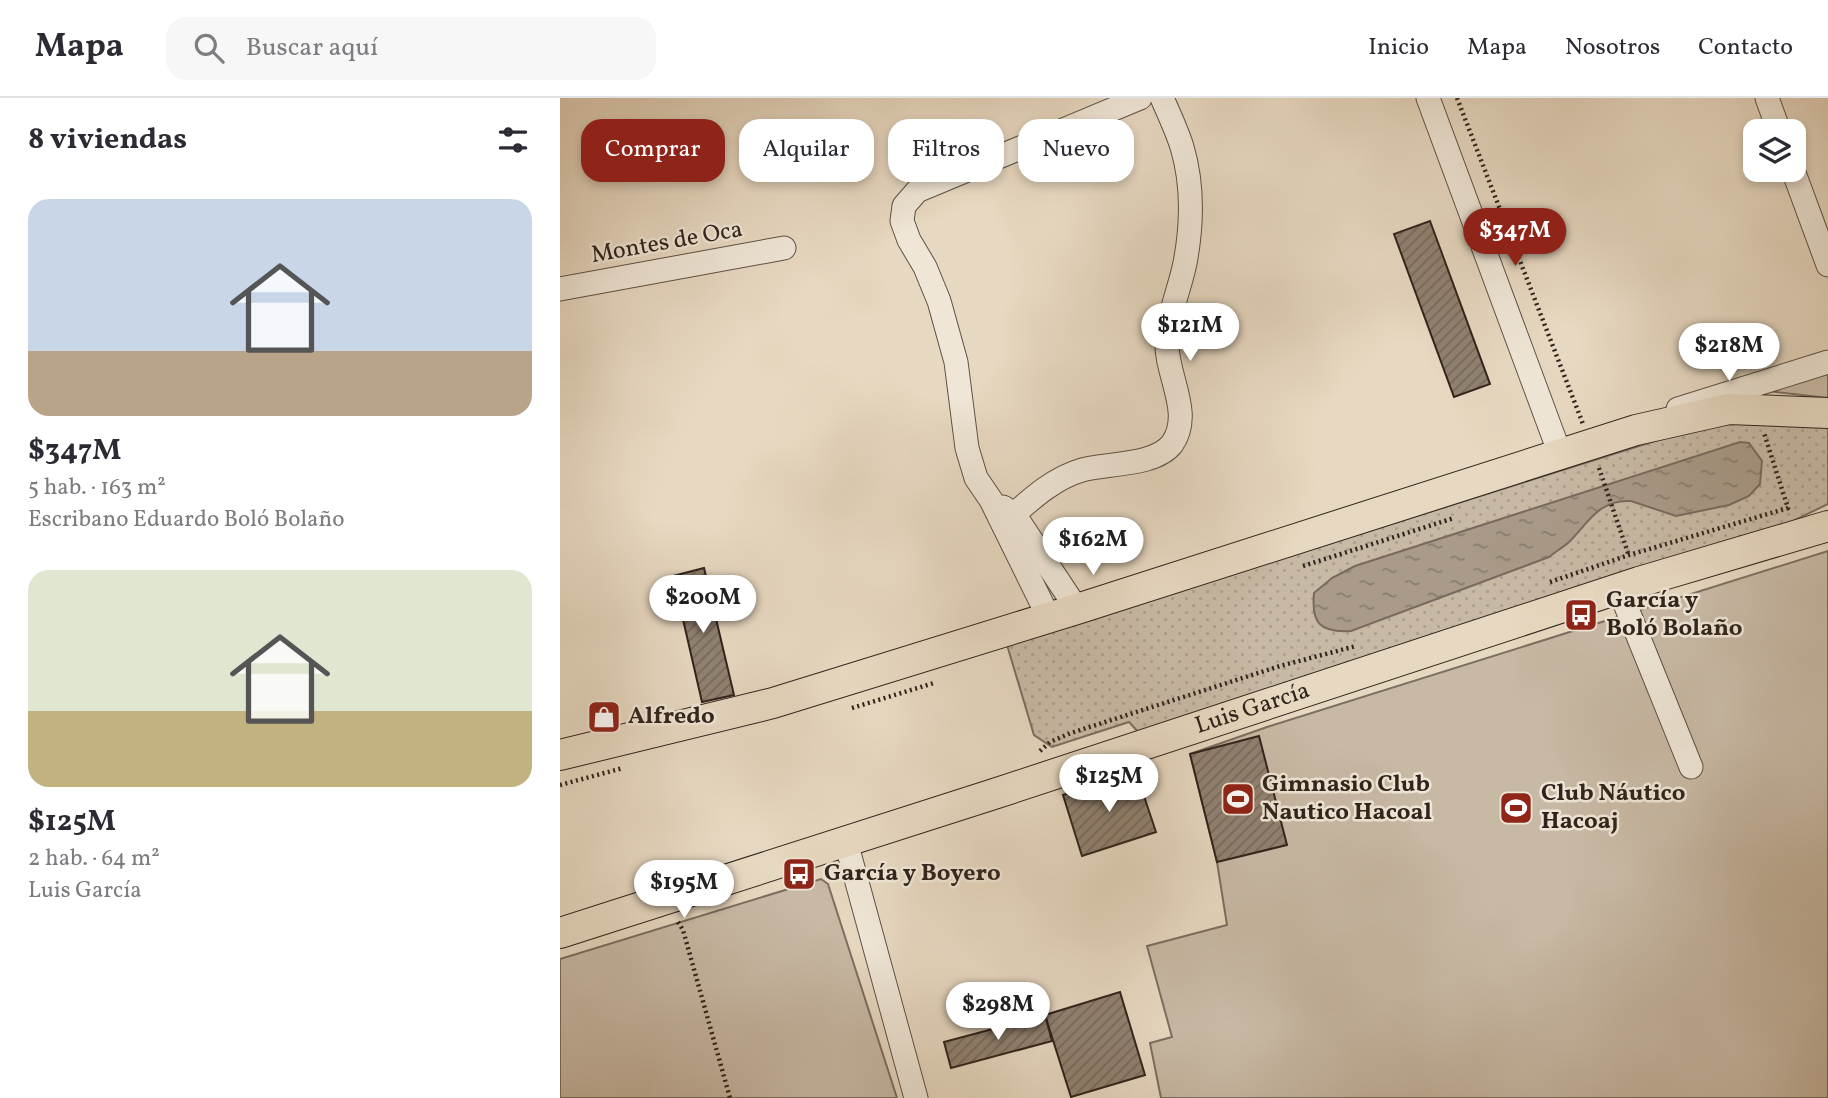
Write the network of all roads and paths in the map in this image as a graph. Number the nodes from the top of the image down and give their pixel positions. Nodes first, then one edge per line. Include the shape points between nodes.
1 (1140, 98) edge
2 (1162, 98) edge
3 (1428, 98) edge
4 (1457, 98) edge
5 (1767, 98) edge
6 (1775, 119) edge
7 (1797, 182) edge
8 (784, 248) dead end
9 (1828, 265) edge
10 (560, 289) edge
11 (1828, 362) edge
12 (1828, 413) edge
13 (1636, 430) junction
14 (1591, 444) junction
15 (1560, 454) junction
16 (1008, 519) junction
17 (1828, 526) edge
18 (1629, 585) junction
19 (1063, 614) junction
20 (560, 755) edge
21 (1691, 767) dead end
22 (846, 842) junction
23 (664, 900) junction
24 (560, 933) edge
25 (730, 1098) edge
26 (916, 1098) edge

1 - 16 street via 917,191 904,206 902,221 939,301 956,362 967,447 976,478
2 - 16 street via 1182,148 1191,208 1186,261 1167,340 1180,427 1162,452 1081,470 1050,484
3 - 15 street
4 - 14 path
5 - 6 street
7 - 9 street
8 - 10 street, Montes de Oca
11 - 13 street via 1687,405
12 - 13 main road via 1729,409
13 - 14 main road
14 - 15 main road
14 - 18 path via 1614,511
15 - 19 main road
16 - 19 street
17 - 18 main road, Luis García
18 - 21 street
18 - 22 main road, Luis García
19 - 20 main road via 773,703
22 - 23 main road, Luis García
22 - 26 street
23 - 24 main road, Luis García
23 - 25 path via 683,930

